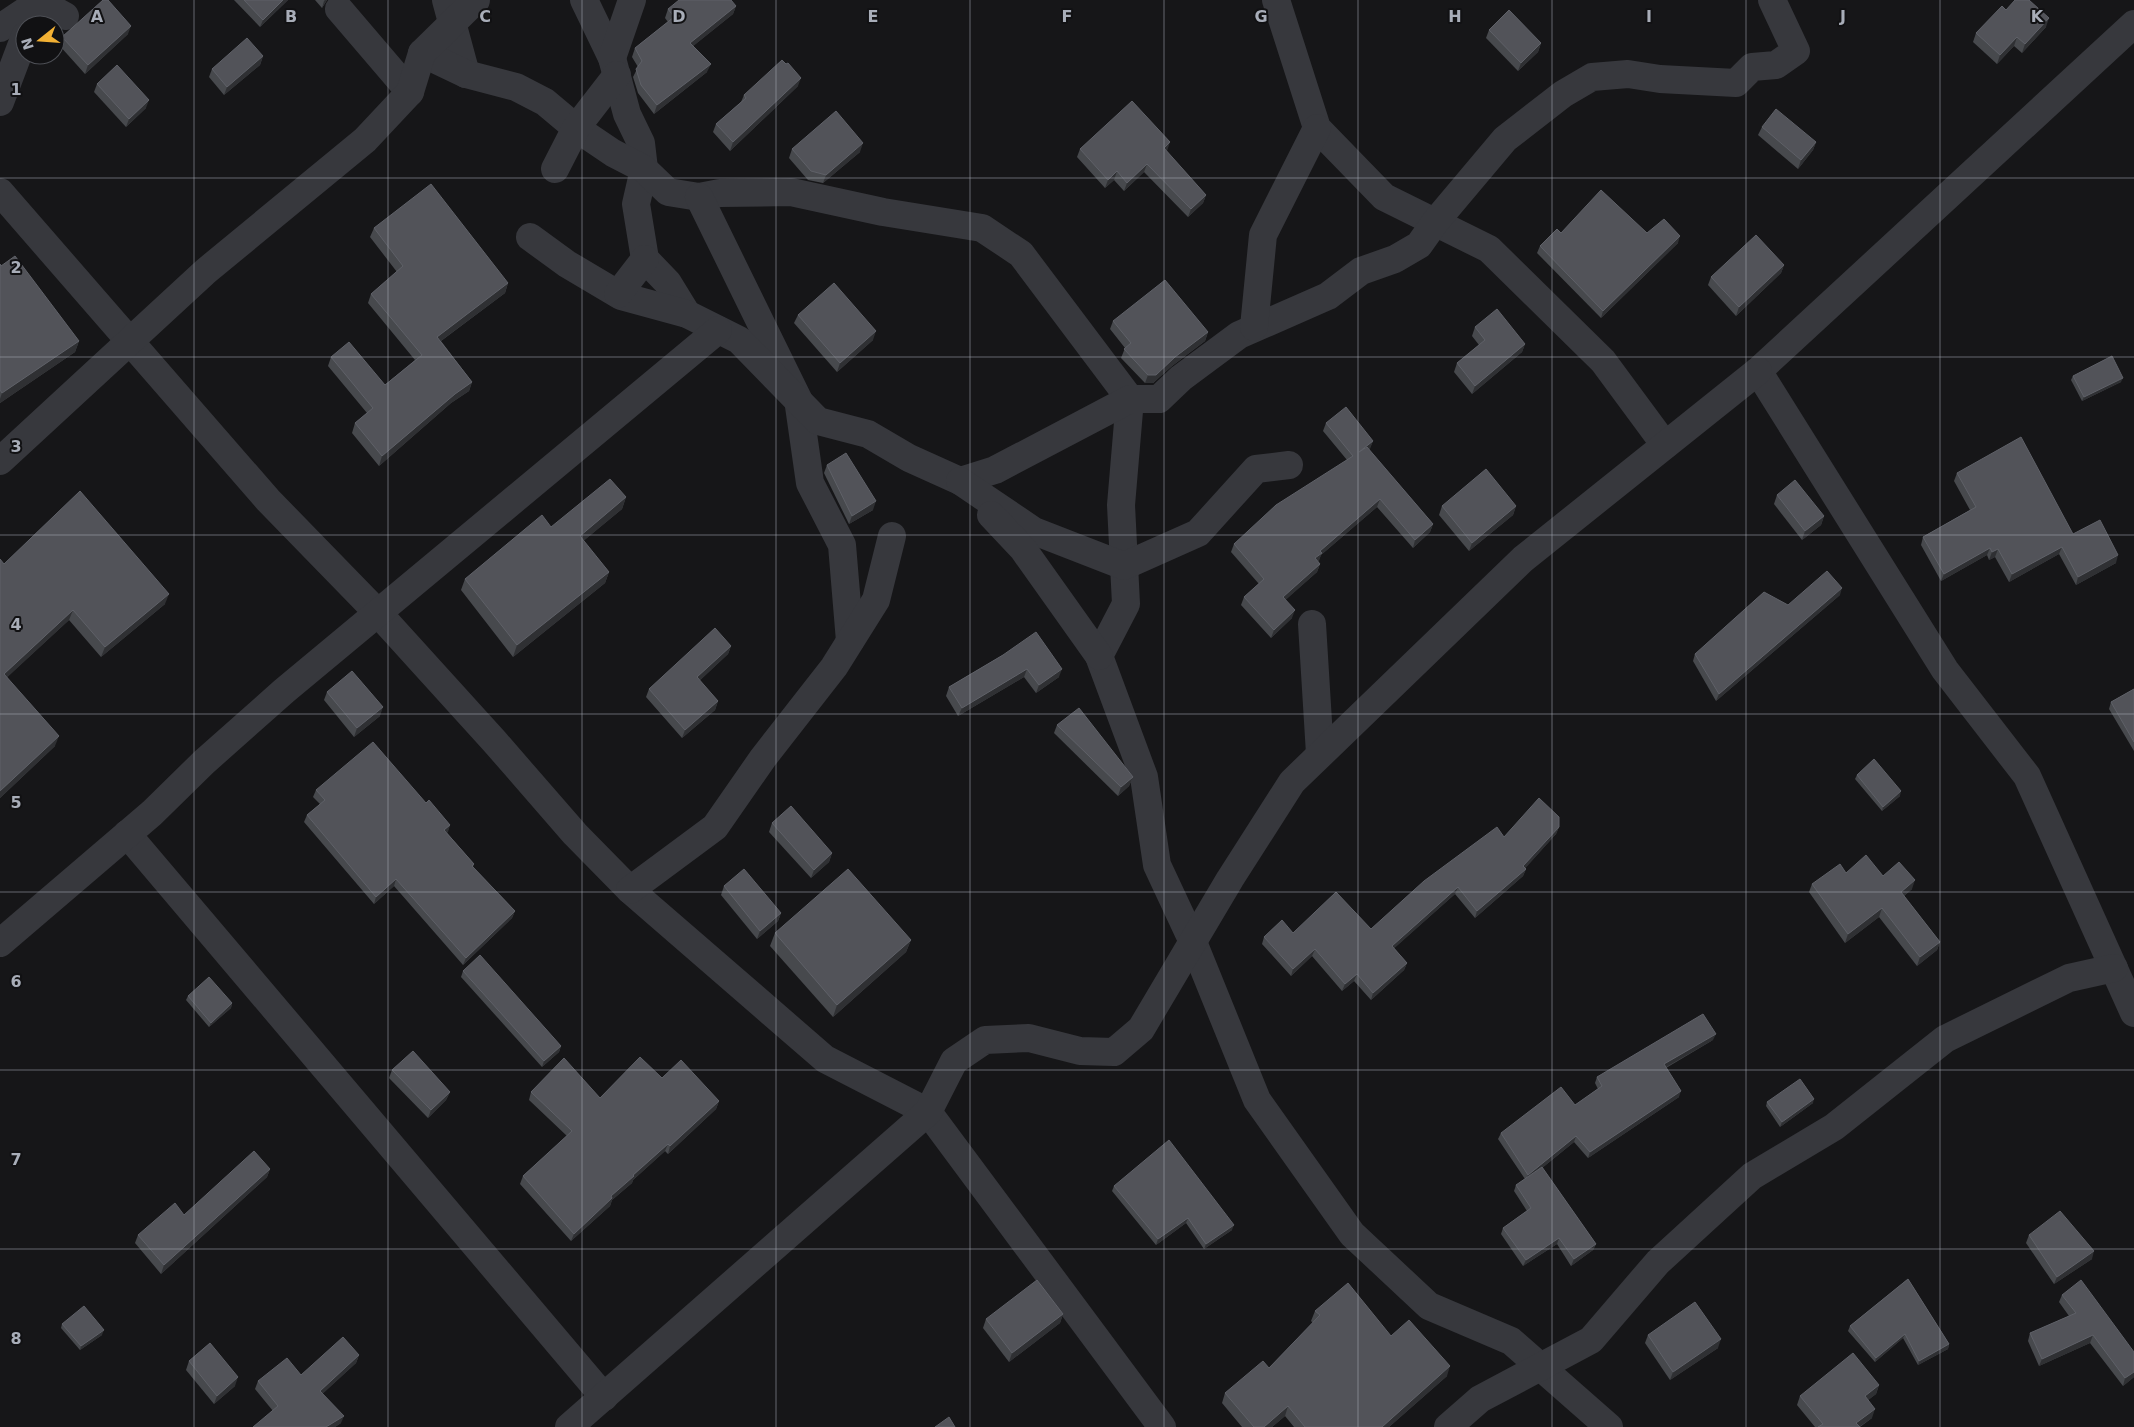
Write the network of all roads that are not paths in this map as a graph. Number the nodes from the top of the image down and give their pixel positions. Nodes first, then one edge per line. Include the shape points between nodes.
1 (476, 0) edge
2 (584, 0) edge
3 (632, 0) edge
4 (1276, 0) edge
5 (1772, 0) edge
6 (36, 9) edge
7 (339, 9) dead end
8 (449, 12) edge
9 (61, 15) edge
10 (2134, 24) edge
11 (0, 28) edge
12 (422, 52) junction
13 (15, 62) edge
14 (615, 67) junction
15 (466, 74) junction
16 (410, 92) junction
17 (0, 102) edge
18 (576, 128) junction
19 (1318, 128) junction
20 (555, 169) dead end
21 (644, 169) junction
22 (0, 192) edge
23 (699, 197) junction
24 (1436, 221) junction
25 (530, 237) dead end
26 (645, 259) junction
27 (618, 294) junction
28 (687, 314) junction
29 (1254, 327) junction
30 (718, 330) junction
31 (129, 342) junction
32 (1758, 371) junction
33 (798, 399) junction
34 (1130, 399) junction
35 (1665, 445) junction
36 (0, 461) edge
37 (1289, 465) dead end
38 (960, 481) junction
39 (892, 536) dead end
40 (1124, 566) junction
41 (378, 613) junction
42 (1312, 624) dead end
43 (850, 641) junction
44 (1099, 656) junction
45 (1320, 754) junction
46 (127, 834) junction
47 (630, 890) junction
48 (1193, 942) junction
49 (0, 943) edge
50 (2114, 968) junction
51 (2134, 1013) edge
52 (928, 1112) junction
53 (1541, 1367) junction
54 (604, 1397) junction
55 (569, 1427) edge
56 (1162, 1427) edge
57 (1448, 1427) edge
58 (1609, 1427) edge

1 - 8 street
2 - 14 street
3 - 14 street
4 - 19 street
5 - 24 street via 1796,51 1776,65 1752,67 1736,83 1628,74 1592,77 1563,94 1505,139
6 - 9 street
6 - 11 street
7 - 16 street
8 - 12 street
8 - 15 street
10 - 32 street
12 - 15 street
12 - 16 street
13 - 17 street
14 - 18 street
14 - 21 street via 627,114 641,144
15 - 18 street via 516,87 545,102
16 - 31 street via 365,140 206,271
18 - 20 street
18 - 21 street
19 - 24 street via 1384,197
19 - 29 street via 1263,235
21 - 23 street via 668,192
21 - 26 street via 636,204
22 - 31 street
23 - 33 street
23 - 34 street via 720,193 790,192 883,212 982,228 1021,254
24 - 29 street via 1419,245 1395,260 1361,271 1328,296
24 - 35 street via 1488,249 1603,361
25 - 27 street via 567,264
26 - 27 street
26 - 28 street via 668,283
27 - 28 street
28 - 30 street
29 - 34 street via 1196,367 1159,399
30 - 33 street via 739,340
30 - 41 street
31 - 36 street
31 - 41 street via 268,500
32 - 35 street
32 - 50 street via 1945,670 2027,776
33 - 38 street via 818,421 868,434
33 - 43 street via 810,483 842,545
34 - 38 street via 995,470
34 - 40 street via 1121,505
35 - 45 street via 1524,559
37 - 40 street via 1256,469 1198,533
38 - 40 street via 1034,531
38 - 44 street via 1023,549
39 - 43 street via 876,600
40 - 44 street via 1126,604
41 - 46 street via 249,721
41 - 47 street via 575,834
42 - 45 street
43 - 47 street via 715,827
44 - 48 street via 1144,777 1157,865
45 - 48 street via 1292,782
46 - 49 street
46 - 54 street
47 - 52 street via 825,1059
48 - 52 street via 1141,1029 1114,1052 1080,1051 1029,1038 985,1040 954,1061
48 - 53 street via 1257,1100 1352,1234 1429,1306 1511,1341
50 - 51 street
50 - 53 street via 2069,978 1944,1039 1834,1127 1752,1176 1658,1262 1591,1340
52 - 54 street
52 - 56 street
53 - 57 street via 1480,1399
53 - 58 street
54 - 55 street

